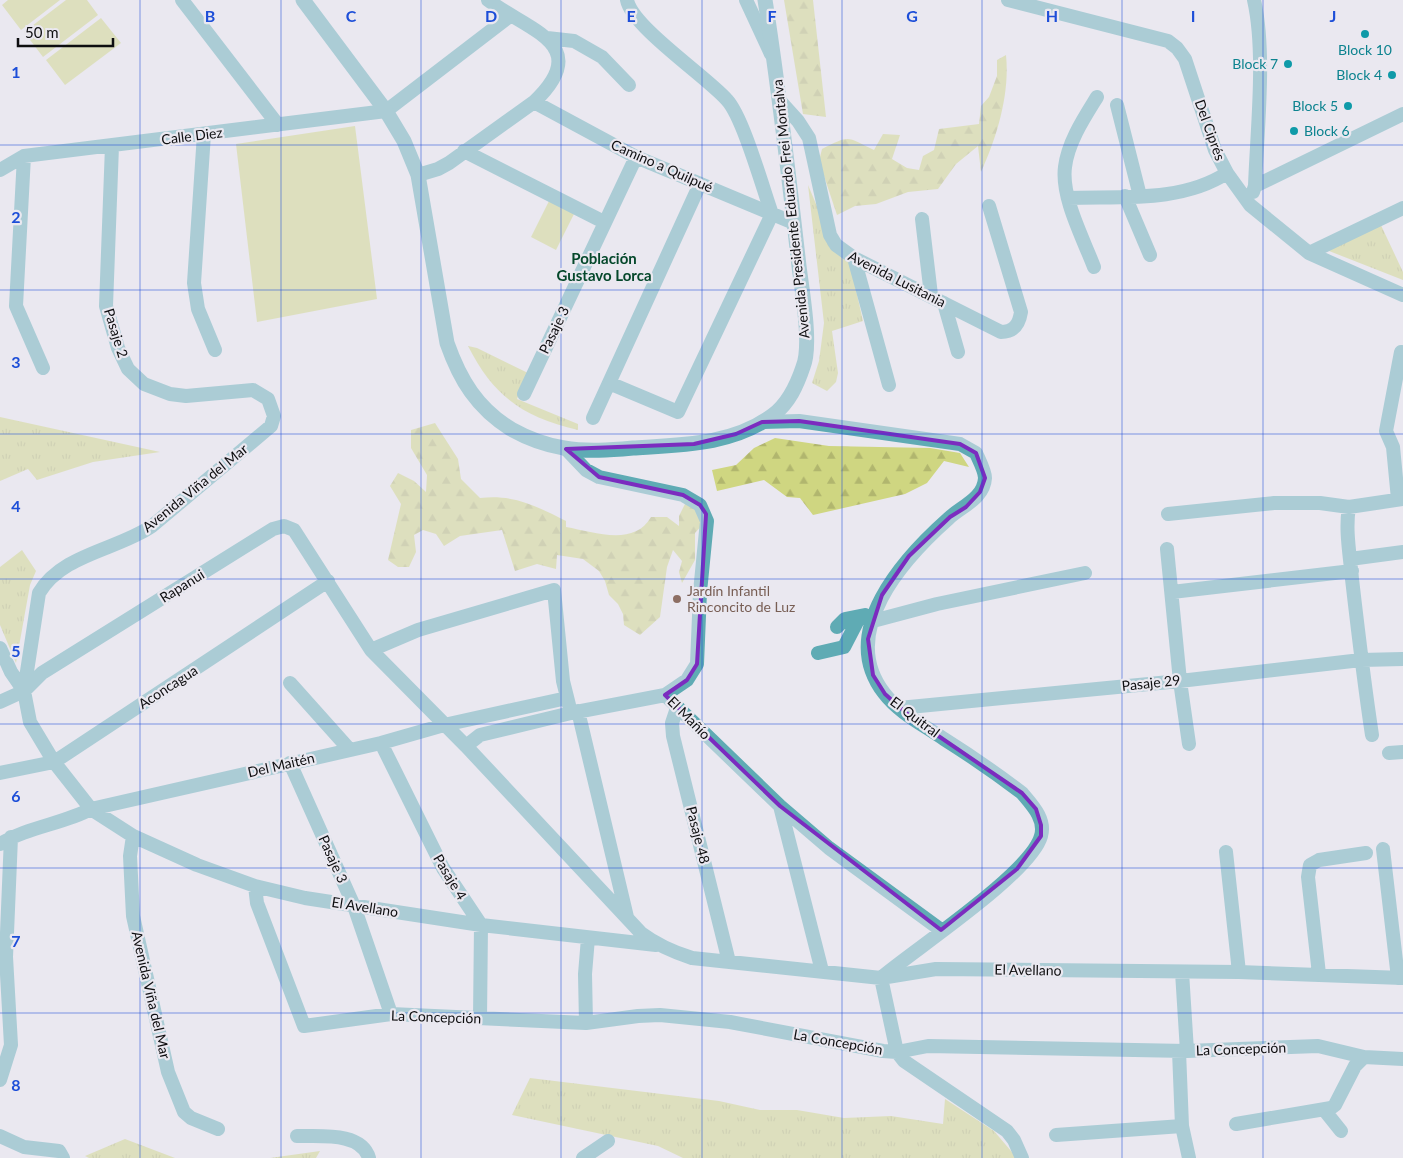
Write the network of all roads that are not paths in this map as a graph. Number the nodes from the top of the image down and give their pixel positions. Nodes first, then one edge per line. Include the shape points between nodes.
1 (303, 0) edge
2 (627, 0) edge
3 (746, 0) edge
4 (765, 0) edge
5 (1008, 0) edge
6 (1254, 0) edge
7 (490, 1) edge
8 (187, 2) edge
9 (510, 16) junction
10 (547, 38) junction
11 (775, 63) junction
12 (629, 85) dead end
13 (1097, 97) dead end
14 (779, 100) junction
15 (534, 102) junction
16 (1117, 105) dead end
17 (386, 111) junction
18 (1403, 114) edge
19 (278, 125) junction
20 (204, 134) junction
21 (112, 146) junction
22 (464, 151) junction
23 (24, 156) junction
24 (636, 157) junction
25 (0, 170) edge
26 (1227, 173) junction
27 (418, 175) junction
28 (700, 184) junction
29 (1255, 186) junction
30 (1125, 196) junction
31 (1140, 196) junction
32 (1068, 198) junction
33 (1250, 204) junction
34 (989, 206) dead end
35 (1403, 208) edge
36 (772, 214) junction
37 (922, 219) dead end
38 (604, 222) junction
39 (794, 223) junction
40 (1309, 253) junction
41 (1150, 255) dead end
42 (854, 258) junction
43 (1094, 267) dead end
44 (931, 295) junction
45 (1403, 295) edge
46 (944, 303) junction
47 (215, 350) dead end
48 (958, 352) dead end
49 (1401, 352) dead end
50 (42, 368) dead end
51 (608, 383) junction
52 (889, 385) dead end
53 (524, 394) dead end
54 (593, 418) dead end
55 (762, 422) junction
56 (270, 426) joint
57 (566, 449) junction
58 (1400, 499) edge
59 (1349, 506) junction
60 (1168, 514) dead end
61 (1167, 549) dead end
62 (1403, 552) edge
63 (1351, 565) junction
64 (1085, 573) dead end
65 (328, 581) junction
66 (1172, 592) junction
67 (870, 616) junction
68 (837, 627) dead end
69 (0, 648) edge
70 (370, 650) junction
71 (818, 653) dead end
72 (1403, 659) edge
73 (1360, 660) junction
74 (1180, 681) junction
75 (290, 683) dead end
76 (24, 691) junction
77 (665, 695) junction
78 (566, 698) junction
79 (0, 702) edge
80 (677, 708) junction
81 (899, 708) junction
82 (574, 712) junction
83 (444, 725) junction
84 (1372, 734) dead end
85 (381, 743) junction
86 (1189, 744) dead end
87 (466, 746) junction
88 (350, 749) junction
89 (1403, 752) edge
90 (1389, 753) dead end
91 (54, 762) junction
92 (290, 763) junction
93 (0, 773) edge
94 (780, 806) junction
95 (91, 809) junction
96 (133, 836) junction
97 (6, 841) edge
98 (1383, 849) dead end
99 (1226, 852) dead end
100 (1366, 853) dead end
101 (255, 886) junction
102 (1397, 904) edge
103 (354, 906) junction
104 (627, 919) junction
105 (481, 925) junction
106 (941, 930) junction
107 (588, 938) junction
108 (657, 945) junction
109 (729, 962) junction
110 (822, 971) junction
111 (1182, 972) junction
112 (1240, 972) junction
113 (1319, 974) junction
114 (881, 978) junction
115 (1401, 978) edge
116 (391, 1014) junction
117 (480, 1018) junction
118 (586, 1024) junction
119 (1183, 1051) junction
120 (897, 1052) junction
121 (1364, 1057) junction
122 (1403, 1059) edge
123 (0, 1080) edge
124 (1325, 1111) junction
125 (1236, 1124) dead end
126 (1182, 1126) junction
127 (218, 1129) dead end
128 (1340, 1131) dead end
129 (0, 1136) edge
130 (297, 1136) dead end
131 (1056, 1136) dead end
132 (608, 1141) dead end
133 (63, 1158) edge
134 (369, 1158) edge
135 (583, 1158) edge
136 (1022, 1158) edge
137 (1189, 1158) edge

1 - 17 street, Avenida Presidente Eduardo Frei Montalva
2 - 36 street via 634,14 651,32 732,106
3 - 11 street
4 - 11 street, Avenida Presidente Eduardo Frei Montalva
5 - 26 street, Del Ciprés via 1144,34 1168,41 1177,48 1185,59 1215,150
6 - 29 street via 1259,61
7 - 9 street
8 - 19 street
9 - 10 street
9 - 17 street
10 - 12 street via 574,41 595,53
10 - 15 street via 557,53 558,69 549,87
11 - 14 street, Avenida Presidente Eduardo Frei Montalva
13 - 32 street via 1067,156 1065,186
14 - 39 street, Avenida Presidente Eduardo Frei Montalva
14 - 42 street, Avenida Lusitania via 808,138 830,235 836,245
15 - 22 street
15 - 24 street, Camino a Quilpué
16 - 31 street
17 - 19 street, Calle Diez
17 - 27 street, Avenida Presidente Eduardo Frei Montalva via 404,141
18 - 29 street
19 - 20 street, Calle Diez
20 - 21 street, Calle Diez
20 - 47 street via 194,283 198,309
21 - 23 street, Calle Diez
21 - 56 street, Pasaje 2 via 106,306 118,348 128,369 149,386 170,394 186,396 253,390 272,405 274,416
22 - 27 street via 438,169
22 - 38 street
23 - 25 street, Calle Diez
23 - 50 street via 16,306
24 - 28 street, Camino a Quilpué
24 - 38 street, Pasaje 3
26 - 31 street via 1194,188
26 - 33 street, Del Ciprés
27 - 57 street, Avenida Presidente Eduardo Frei Montalva via 447,343 456,369 470,393 490,415 512,430
28 - 36 street, Camino a Quilpué
28 - 51 street
29 - 33 street
30 - 31 street
30 - 32 street
30 - 41 street
32 - 43 street
33 - 40 street, Del Ciprés
34 - 46 street, Avenida Lusitania via 1021,312 1020,322 1013,329 1001,332
35 - 40 street
36 - 39 street, Camino a Quilpué
36 - 51 street via 678,412
37 - 44 street
38 - 53 street, Pasaje 3
39 - 55 street, Avenida Presidente Eduardo Frei Montalva via 804,315 805,364 784,404
40 - 45 street, Del Ciprés
42 - 44 street, Avenida Lusitania
42 - 52 street
44 - 46 street, Avenida Lusitania
46 - 48 street
49 - 58 street via 1386,430 1393,447
51 - 54 street
55 - 57 street, Avenida Presidente Eduardo Frei Montalva via 736,434 694,444 610,450
55 - 67 street, El Quitral via 799,421 960,444 976,453 985,478 980,492 909,556
56 - 76 street, Avenida Viña del Mar via 141,533 77,561 49,579 39,593
57 - 77 street, El Mañío via 586,470 598,477 683,495 700,505 706,514 697,664 687,680
58 - 59 street
59 - 60 street via 1274,503
59 - 63 street
61 - 66 street
62 - 63 street
63 - 66 street
63 - 73 street
64 - 67 street
65 - 70 street, Rapanui
65 - 76 street, Rapanui via 294,530 284,526 273,529 42,673
65 - 91 street, Aconcagua
66 - 74 street
67 - 68 street via 846,619
67 - 71 street via 844,647
67 - 81 street, El Quitral via 868,650 872,675
69 - 76 street
70 - 78 street via 418,630 554,590
70 - 83 street, El Avellano
72 - 73 street, Pasaje 29
73 - 74 street, Pasaje 29
73 - 84 street
74 - 81 street, Pasaje 29
74 - 86 street
75 - 88 street
76 - 79 street
76 - 91 street, Avenida Viña del Mar via 30,722
77 - 80 street, El Mañío
77 - 82 street
78 - 82 street
78 - 83 street, Del Maitén
80 - 94 street, El Mañío
80 - 109 street, Pasaje 48 via 672,724 673,736
81 - 106 street, El Quitral via 1022,793 1036,809 1041,825 1041,836 1017,869 975,906
82 - 87 street via 480,735
82 - 104 street
83 - 85 street, Del Maitén
83 - 87 street, El Avellano
85 - 88 street, Del Maitén
85 - 105 street, Pasaje 4 via 443,868
87 - 104 street, El Avellano
88 - 92 street, Del Maitén
89 - 90 street
91 - 93 street, Aconcagua
91 - 95 street, Avenida Viña del Mar
92 - 95 street, Del Maitén
92 - 103 street, Pasaje 3
94 - 106 street, El Mañío via 829,848
94 - 110 street
95 - 96 street, El Avellano
95 - 97 street, Del Maitén
96 - 101 street, El Avellano via 197,865
96 - 127 street, Avenida Viña del Mar via 130,856 133,916 168,1072 184,1112 190,1118
97 - 123 street via 6,957 11,1045
98 - 102 street
99 - 112 street
100 - 113 street via 1319,860 1310,865 1308,878
101 - 103 street, El Avellano
101 - 116 street, La Concepción via 257,903 304,1026
102 - 115 street
103 - 105 street, El Avellano
103 - 116 street, Pasaje 3
104 - 108 street, El Avellano
105 - 107 street, El Avellano
105 - 117 street
106 - 114 street, El Quitral
107 - 108 street, El Avellano
107 - 118 street
108 - 109 street, El Avellano via 692,958
109 - 110 street, El Avellano
110 - 114 street, El Avellano
111 - 112 street, El Avellano
111 - 114 street, El Avellano via 936,969
111 - 119 street
112 - 113 street, El Avellano
113 - 115 street, El Avellano
114 - 120 street
116 - 117 street, La Concepción
117 - 118 street, La Concepción
118 - 120 street, La Concepción via 660,1015 730,1022
119 - 120 street, La Concepción via 928,1046
119 - 121 street, La Concepción via 1318,1046
119 - 126 street
120 - 136 street via 920,1073 1007,1131
121 - 122 street, La Concepción
121 - 124 street via 1355,1066 1335,1105
124 - 125 street
124 - 128 street
126 - 131 street
126 - 137 street
129 - 133 street via 24,1147 59,1151
130 - 134 street via 353,1141 362,1146
132 - 135 street

